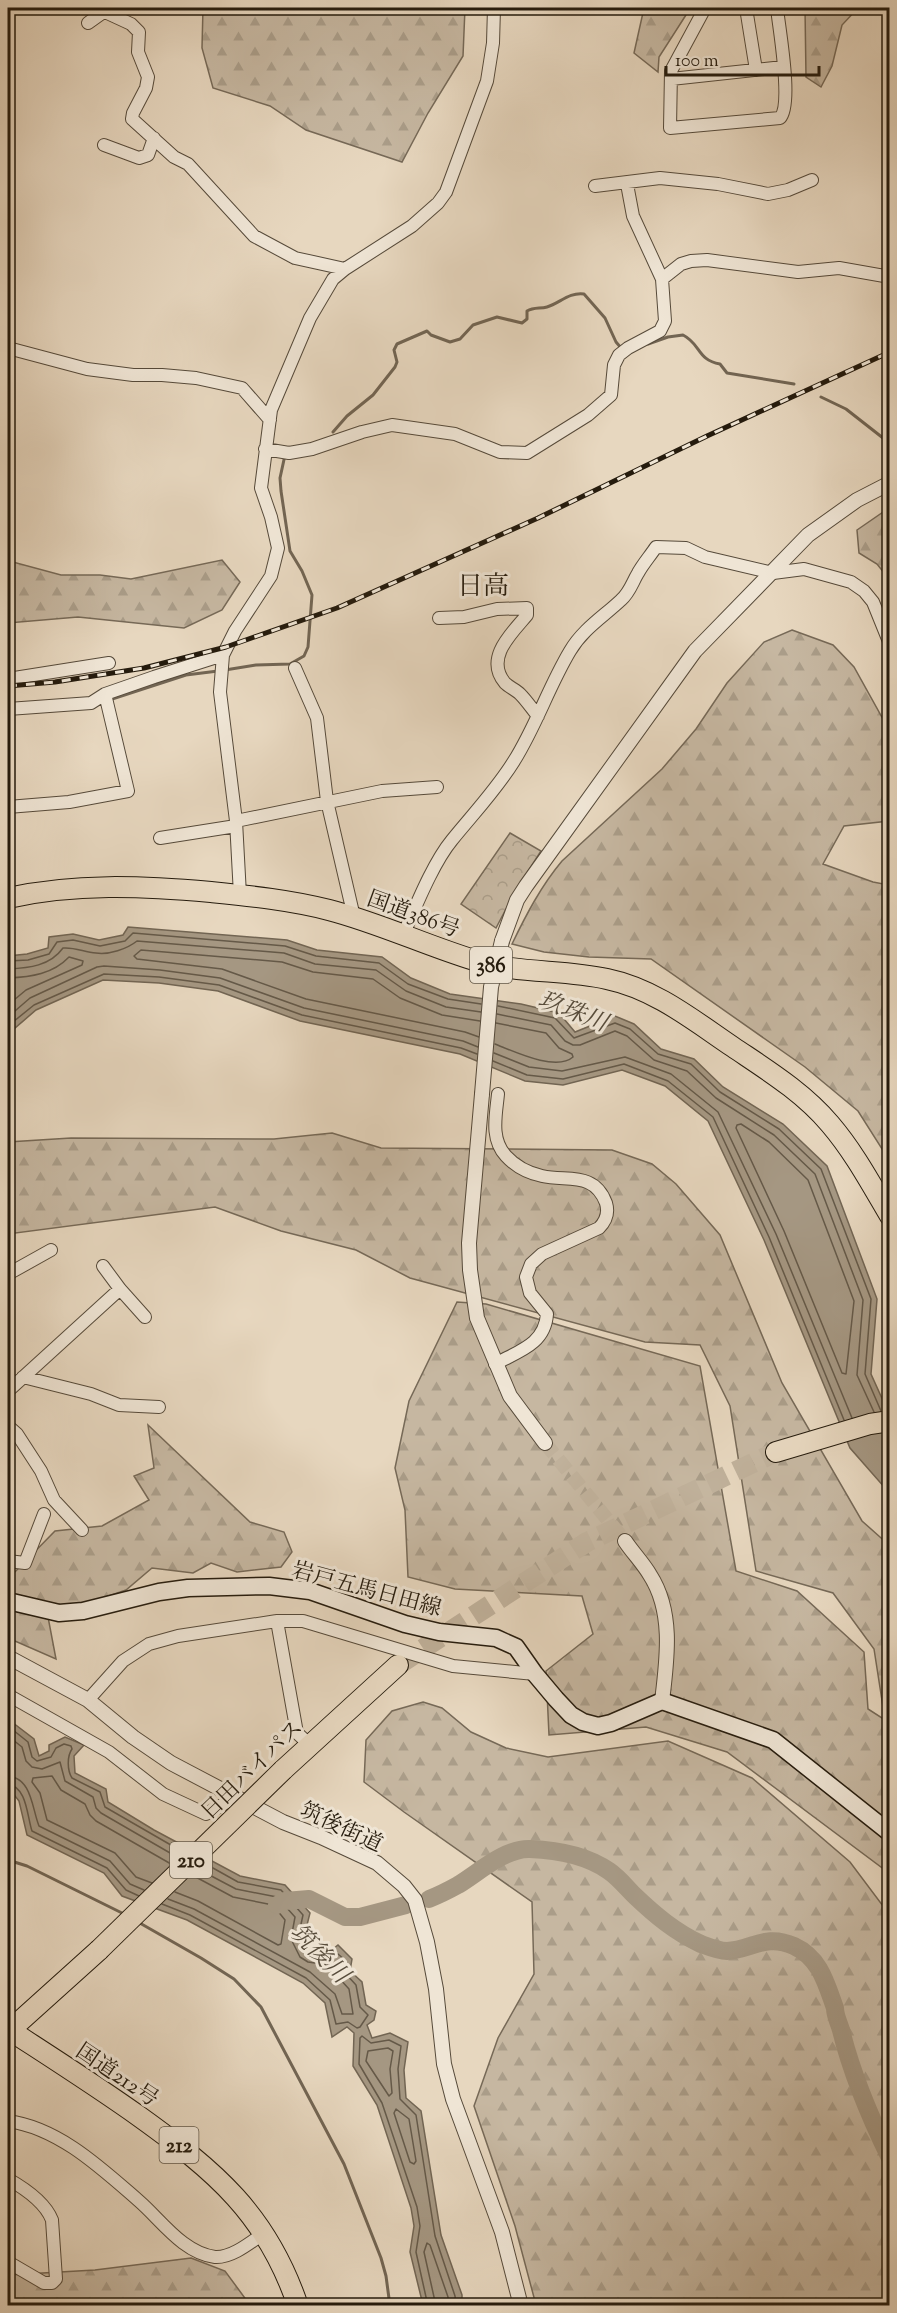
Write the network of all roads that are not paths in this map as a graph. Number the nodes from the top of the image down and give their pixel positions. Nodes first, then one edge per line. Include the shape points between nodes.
1 (494, 8) edge
2 (705, 8) edge
3 (746, 8) edge
4 (777, 8) edge
5 (107, 10) edge
6 (88, 23) dead end
7 (783, 67) junction
8 (756, 70) junction
9 (671, 79) junction
10 (154, 138) junction
11 (104, 145) dead end
12 (812, 180) dead end
13 (627, 184) junction
14 (595, 186) dead end
15 (345, 269) junction
16 (890, 277) edge
17 (662, 279) junction
18 (8, 348) edge
19 (270, 420) junction
20 (265, 449) junction
21 (890, 483) edge
22 (772, 573) junction
23 (439, 618) dead end
24 (890, 644) edge
25 (223, 659) junction
26 (109, 663) dead end
27 (295, 668) dead end
28 (8, 679) edge
29 (107, 699) junction
30 (8, 709) edge
31 (538, 716) junction
32 (437, 787) dead end
33 (327, 801) junction
34 (8, 807) edge
35 (236, 823) junction
36 (160, 838) dead end
37 (240, 895) junction
38 (8, 897) edge
39 (354, 917) junction
40 (404, 933) junction
41 (498, 1094) dead end
42 (890, 1216) edge
43 (51, 1250) dead end
44 (103, 1266) dead end
45 (8, 1274) edge
46 (120, 1289) junction
47 (145, 1317) dead end
48 (495, 1364) junction
49 (23, 1377) junction
50 (8, 1391) edge
51 (159, 1407) dead end
52 (890, 1421) edge
53 (8, 1426) edge
54 (544, 1443) tunnel mouth
55 (776, 1452) tunnel mouth
56 (44, 1514) dead end
57 (82, 1530) dead end
58 (625, 1542) tunnel mouth
59 (8, 1561) edge
60 (8, 1600) edge
61 (277, 1621) junction
62 (8, 1657) edge
63 (398, 1665) tunnel mouth
64 (534, 1674) junction
65 (8, 1695) edge
66 (88, 1700) junction
67 (662, 1701) junction
68 (310, 1745) junction
69 (236, 1797) junction
70 (890, 1833) edge
71 (9, 2032) edge
72 (8, 2121) edge
73 (8, 2179) edge
74 (264, 2233) junction
75 (8, 2262) edge
76 (298, 2306) edge
77 (521, 2306) edge

1 - 15 street via 487,81 446,192 412,226
2 - 9 street via 671,71
3 - 8 street
4 - 7 street
5 - 6 street
5 - 10 street via 139,32 138,52 148,76 132,119
7 - 8 street
7 - 9 street via 787,98 780,118 670,128
8 - 9 street
10 - 11 street via 148,155 139,158
10 - 15 street via 188,164 254,236 295,258
12 - 13 street via 768,194 660,178
13 - 14 street
13 - 17 street via 633,216
15 - 19 street via 333,279 310,318
16 - 17 street via 839,268 798,272 707,260 681,264
17 - 20 street via 663,328 623,352 614,365 611,395 588,415 527,453 500,452 454,434 393,425 312,449
18 - 19 street via 87,369 196,378 242,388
19 - 20 street
20 - 25 street via 261,488 278,548 271,576 235,631
21 - 22 street via 857,500 808,535
22 - 24 street via 804,569 851,582 873,602
22 - 31 street via 705,557 686,548 656,547 632,588 585,630 570,651
22 - 48 street, bridge via 696,651 526,886 502,941 491,987 469,1243 477,1318
23 - 31 street via 527,608 528,615 501,646 497,660 505,683
25 - 29 street
25 - 35 street via 220,692
26 - 28 street
27 - 33 street via 317,718
29 - 30 street
29 - 34 street via 128,791 69,802
31 - 40 street via 512,764 440,857
32 - 33 street
33 - 35 street
33 - 39 street
35 - 36 street
35 - 37 street
37 - 38 highway, 国道386号 / 386 via 110,886
37 - 39 highway, 国道386号 / 386
39 - 40 highway, 国道386号 / 386
40 - 42 highway, 国道386号 / 386 via 493,965 607,979 667,1002 818,1109 847,1145
41 - 48 street via 494,1133 505,1156 523,1170 544,1177 573,1177 590,1184 601,1193 607,1207 606,1221 599,1228 542,1254 531,1264 526,1277 530,1293 547,1314 546,1326 540,1337 524,1349
43 - 45 street
44 - 46 street
46 - 47 street
46 - 49 street
48 - 54 street via 510,1396
49 - 50 street
49 - 51 street via 119,1405
52 - 55 highway
53 - 57 street via 41,1471 54,1500
56 - 59 street via 25,1563
58 - 67 street via 651,1577 664,1610 669,1649
60 - 64 main road, 岩戸五馬日田線 via 59,1614 188,1588 268,1586 310,1591 428,1630 496,1638 516,1647
61 - 64 street via 303,1621 453,1666
61 - 66 street via 148,1644 123,1661
61 - 68 street via 297,1733
62 - 66 street, 筑後街道
63 - 68 highway, 日田バイパス / 210
64 - 67 main road, 岩戸五馬日田線 via 571,1715 597,1726
65 - 69 street via 110,1752 163,1794 206,1814
66 - 69 street, 筑後街道 via 171,1763
67 - 70 main road via 772,1740
68 - 71 highway, 日田バイパス / 210, bridge
69 - 77 street, 筑後街道 via 377,1863 416,1900 436,1989 444,2064 502,2232
71 - 74 highway, 国道212号 / 212 via 194,2156 221,2180
72 - 74 street via 45,2131 86,2157 177,2238 201,2253 218,2257 233,2253
73 - 75 street via 49,2212 56,2279 44,2283
74 - 76 highway, 国道212号 / 212

